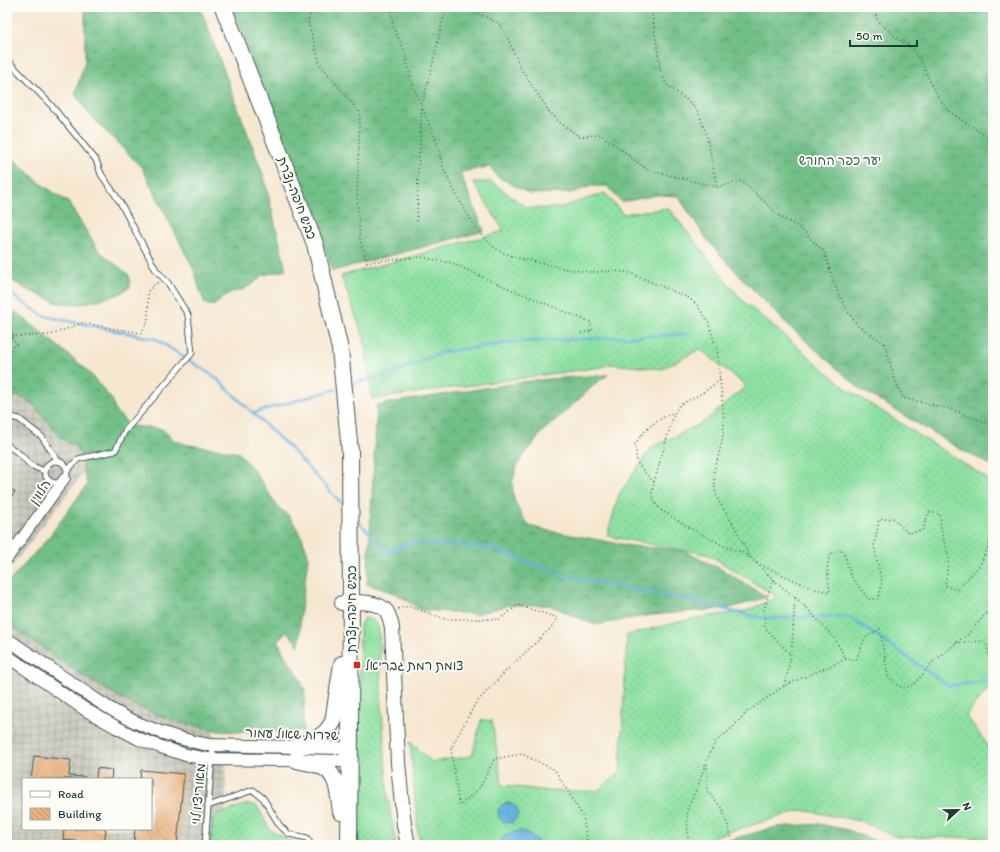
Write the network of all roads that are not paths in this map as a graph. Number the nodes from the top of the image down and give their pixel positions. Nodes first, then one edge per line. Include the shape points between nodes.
1 (223, 7) edge
2 (7, 60) edge
3 (7, 416) edge
4 (7, 445) edge
5 (58, 461) junction
6 (44, 470) junction
7 (66, 475) junction
8 (7, 559) edge
9 (347, 602) junction
10 (7, 639) edge
11 (7, 656) edge
12 (342, 664) junction
13 (213, 745) junction
14 (296, 754) junction
15 (344, 754) junction
16 (212, 759) junction
17 (208, 806) junction
18 (341, 812) junction
19 (204, 845) edge
20 (311, 845) edge
21 (341, 845) edge
22 (349, 845) edge
23 (408, 845) edge

1 - 9 highway, כביש חיפה-נצרת via 315,244 340,349 350,452
2 - 7 lane via 51,105 96,160 101,174 120,202 156,270 168,283 188,315 192,353 125,431 115,451 78,459
3 - 5 lane via 19,419 42,437
4 - 6 lane via 30,465
5 - 6 lane via 51,462
5 - 7 lane via 64,465
6 - 7 lane via 46,478 52,483 59,483
7 - 8 street, הלווין
9 - 12 highway, כביש חיפה-נצרת
9 - 15 highway, כביש חיפה-נצרת
9 - 23 main road via 381,606 390,619 398,763
10 - 13 street, שדרות שאול עמור via 122,715 165,734
11 - 16 street, שדרות שאול עמור via 86,710 138,739 186,755
12 - 14 highway via 333,722 326,732
12 - 15 highway, כביש חיפה-נצרת
13 - 14 street, שדרות שאול עמור
13 - 16 lane, מאוריציו לוי
14 - 15 street, שדרות שאול עמור
14 - 16 street, שדרות שאול עמור
14 - 18 highway via 326,768 332,774 336,781
15 - 18 highway, כביש חיפה-נצרת
15 - 22 highway, כביש חיפה-נצרת
16 - 17 lane, מאוריציו לוי
17 - 19 lane, מאוריציו לוי
17 - 20 lane via 254,790 263,798 280,826 289,834 307,838
18 - 21 highway, כביש חיפה-נצרת

